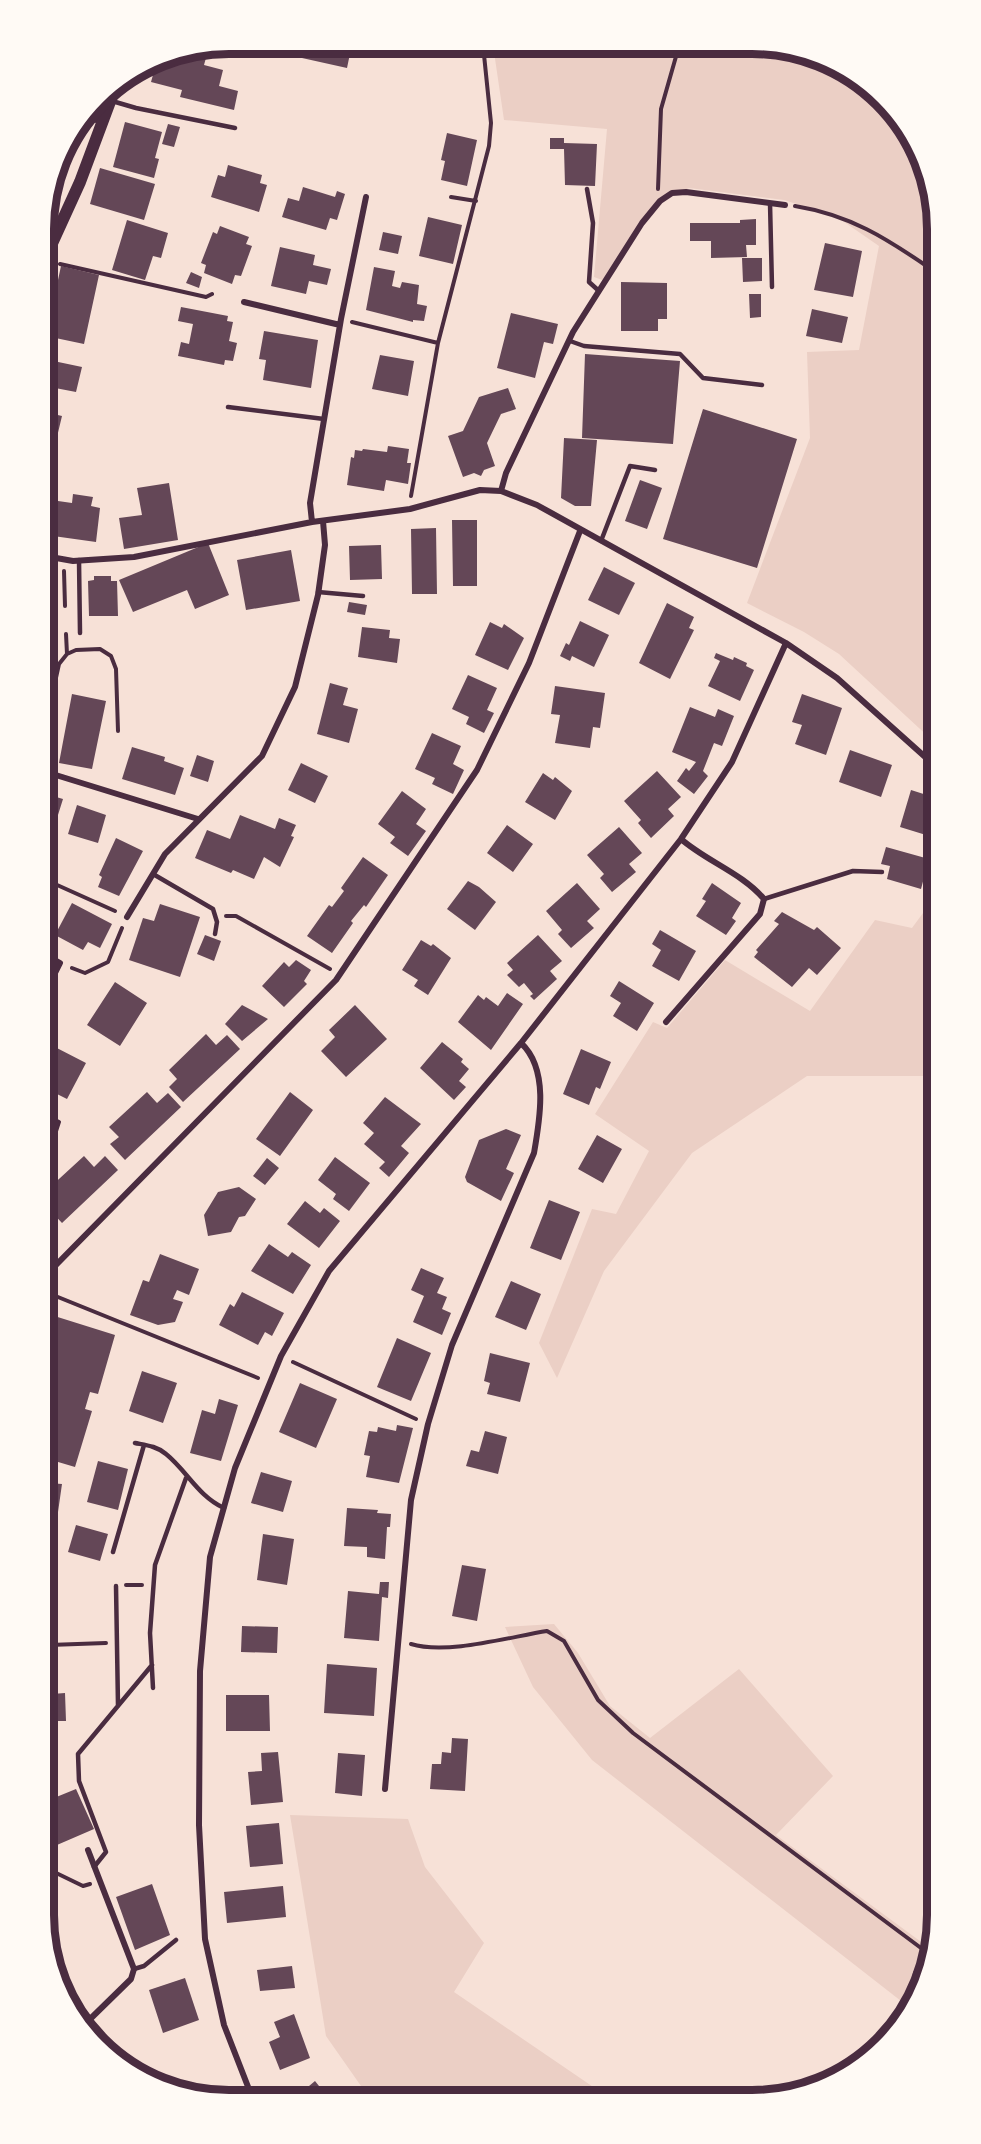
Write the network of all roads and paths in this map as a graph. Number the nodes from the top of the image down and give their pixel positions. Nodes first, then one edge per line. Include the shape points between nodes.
1 (484, 54) edge
2 (677, 54) edge
3 (113, 97) edge
4 (112, 101) junction
5 (93, 119) edge
6 (105, 123) junction
7 (235, 128) dead end
8 (587, 189) dead end
9 (451, 196) dead end
10 (366, 197) dead end
11 (476, 201) junction
12 (660, 201) junction
13 (770, 203) junction
14 (786, 205) joint
15 (54, 232) edge
16 (54, 263) edge
17 (927, 266) edge
18 (772, 287) dead end
19 (599, 291) junction
20 (212, 294) dead end
21 (244, 302) dead end
22 (340, 322) junction
23 (570, 341) junction
24 (438, 343) junction
25 (762, 385) dead end
26 (228, 407) dead end
27 (324, 419) junction
28 (654, 470) dead end
29 (501, 491) junction
30 (410, 509) junction
31 (323, 521) junction
32 (312, 522) junction
33 (580, 531) junction
34 (601, 541) junction
35 (54, 557) edge
36 (79, 560) junction
37 (318, 592) junction
38 (363, 596) dead end
39 (80, 633) dead end
40 (786, 643) junction
41 (54, 687) edge
42 (118, 731) dead end
43 (927, 759) edge
44 (54, 774) edge
45 (198, 819) junction
46 (681, 839) junction
47 (882, 872) dead end
48 (153, 874) junction
49 (54, 884) edge
50 (764, 899) junction
51 (216, 916) junction
52 (127, 917) junction
53 (215, 934) dead end
54 (54, 960) edge
55 (60, 963) junction
56 (54, 974) edge
57 (340, 974) junction
58 (666, 1022) dead end
59 (521, 1043) junction
60 (54, 1120) edge
61 (54, 1137) edge
62 (54, 1267) dead end
63 (54, 1295) edge
64 (281, 1356) junction
65 (270, 1383) junction
66 (428, 1424) junction
67 (135, 1443) dead end
68 (144, 1445) junction
69 (186, 1478) junction
70 (224, 1508) junction
71 (113, 1552) dead end
72 (154, 1584) junction
73 (116, 1586) joint
74 (398, 1640) junction
75 (117, 1642) junction
76 (54, 1646) edge
77 (152, 1665) junction
78 (153, 1688) dead end
79 (118, 1706) junction
80 (385, 1789) dead end
81 (88, 1850) dead end
82 (94, 1867) junction
83 (54, 1872) edge
84 (100, 1881) junction
85 (176, 1940) dead end
86 (924, 1947) edge
87 (919, 1968) edge
88 (134, 1969) junction
89 (914, 1983) edge
90 (89, 2020) edge
91 (249, 2090) edge

1 - 11 path via 491,123
2 - 12 path via 661,109
3 - 4 main road
4 - 6 main road
4 - 7 lane
5 - 6 street
6 - 15 main road
8 - 19 lane via 594,223 589,282
9 - 11 path
10 - 22 street
11 - 24 path
12 - 13 street via 672,193 686,192
12 - 19 street
13 - 14 street
13 - 18 lane
14 - 17 path via 840,215
16 - 20 path via 206,297
19 - 23 street
21 - 22 street
22 - 24 path
22 - 27 street
23 - 25 lane via 584,346 680,354 703,378
23 - 29 street
24 - 30 path
26 - 27 lane
27 - 32 street via 310,503
28 - 34 lane via 630,466
29 - 30 street via 480,489
29 - 33 street
30 - 31 street
31 - 32 street
31 - 37 street via 325,545
32 - 36 street via 134,557
33 - 34 street
33 - 57 street via 529,663 477,770
34 - 40 street
35 - 36 street
36 - 39 lane
37 - 38 lane
37 - 45 street via 295,687 261,756
40 - 43 street via 837,678
40 - 46 street via 732,762
41 - 42 path via 59,664 67,654 100,649 111,656 116,669
44 - 45 street
45 - 48 street via 165,854
46 - 50 street via 696,853 755,888
46 - 59 street
47 - 50 lane via 853,871
48 - 51 lane via 213,909
48 - 52 street
49 - 52 path
50 - 58 street via 760,914
51 - 53 lane
51 - 57 path via 236,916
52 - 55 path via 108,962 85,973
54 - 55 street
55 - 56 street
57 - 62 street
59 - 64 street via 329,1270
59 - 66 street via 536,1065 539,1080 539,1125 534,1153 452,1345
60 - 61 path via 59,1122
63 - 65 path
64 - 65 street
64 - 66 path
65 - 70 street via 235,1468
66 - 74 street via 411,1500
67 - 68 lane
68 - 69 lane via 165,1453
68 - 71 lane
69 - 70 lane via 210,1502
69 - 72 lane via 155,1565
70 - 91 street via 210,1557 200,1671 201,1848 205,1939 224,2025
72 - 73 path
72 - 77 lane
73 - 75 lane
74 - 80 street
74 - 86 path via 423,1648 547,1630 564,1641 598,1700 633,1733
75 - 76 path
75 - 79 lane
77 - 78 lane
77 - 79 lane
79 - 82 lane via 78,1754 78,1781 106,1852
81 - 82 street
82 - 84 street
83 - 84 path via 83,1886
84 - 88 street
85 - 88 lane via 144,1966
87 - 89 path
88 - 90 street via 131,1979

